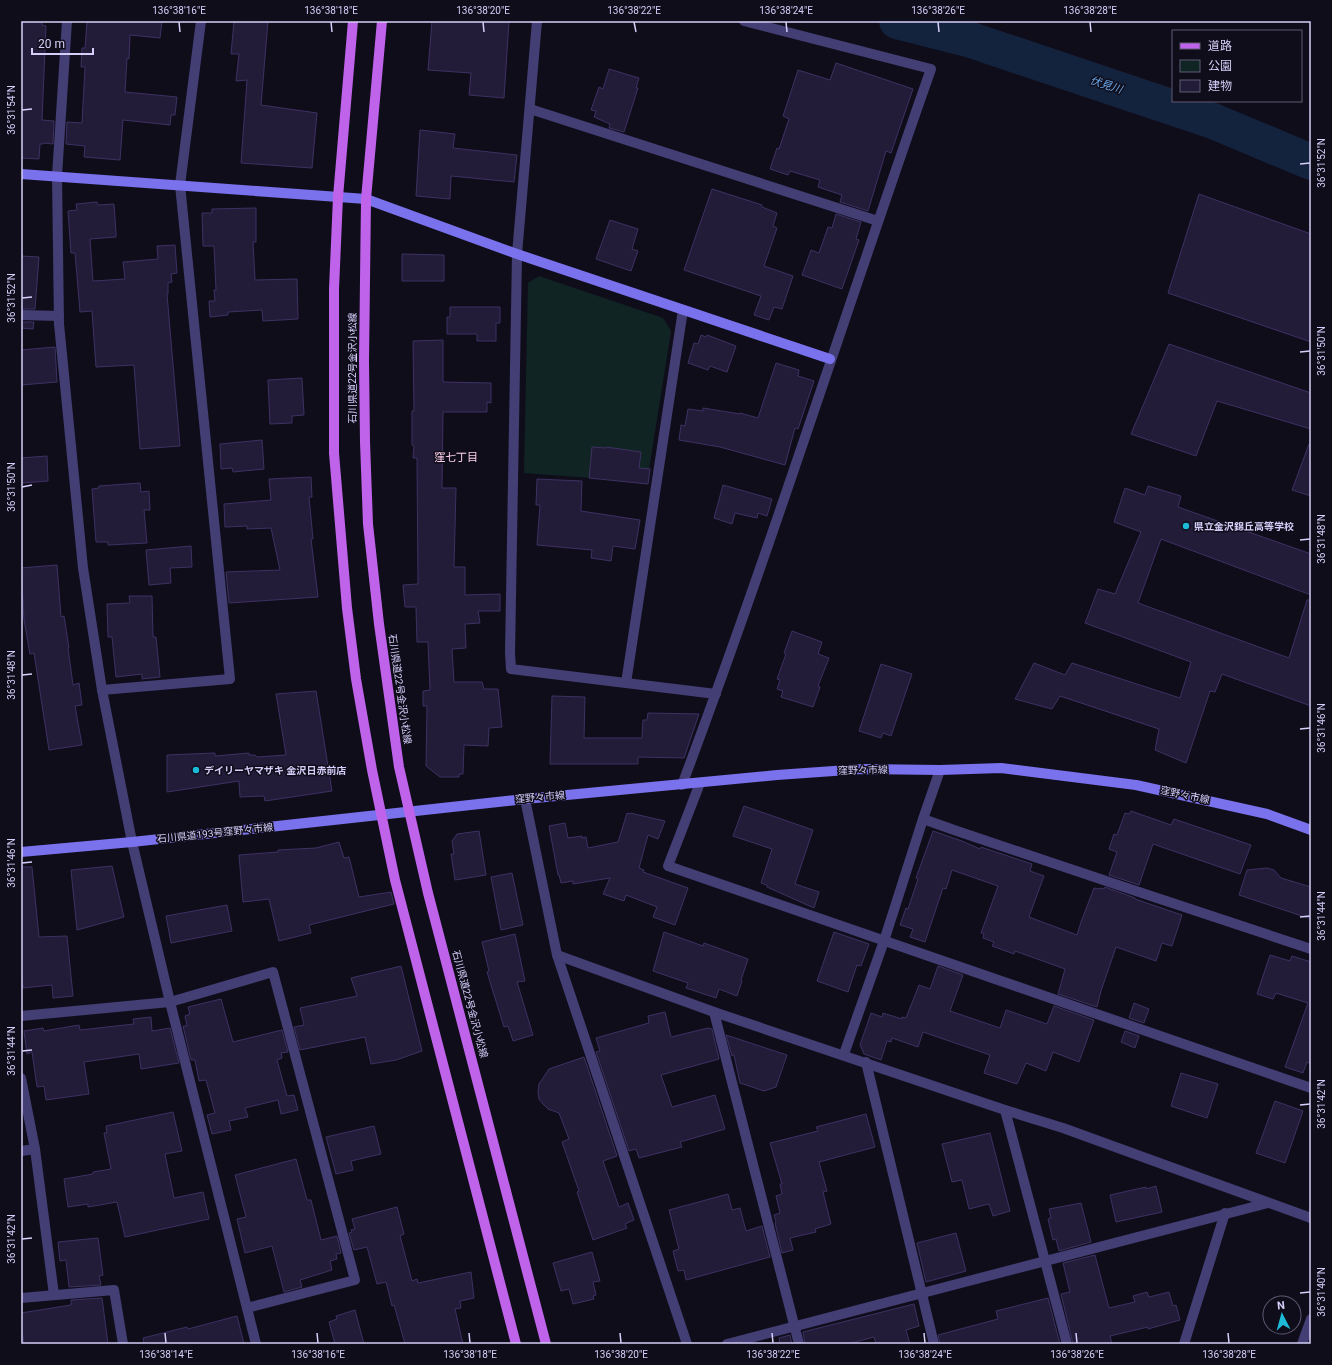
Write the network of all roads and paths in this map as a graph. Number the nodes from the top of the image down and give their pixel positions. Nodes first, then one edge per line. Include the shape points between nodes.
1 (67, 21) edge
2 (201, 21) edge
3 (353, 21) edge
4 (382, 21) edge
5 (537, 21) edge
6 (744, 21) edge
7 (530, 108) junction
8 (21, 174) edge
9 (57, 176) junction
10 (180, 185) junction
11 (338, 197) junction
12 (366, 199) junction
13 (878, 221) junction
14 (517, 254) junction
15 (683, 310) junction
16 (21, 315) edge
17 (60, 316) junction
18 (830, 359) junction
19 (626, 683) junction
20 (102, 690) junction
21 (716, 694) junction
22 (940, 770) junction
23 (700, 783) junction
24 (682, 784) junction
25 (526, 799) junction
26 (409, 810) junction
27 (381, 814) junction
28 (923, 818) junction
29 (1311, 830) edge
30 (132, 842) junction
31 (21, 852) edge
32 (884, 940) junction
33 (1311, 949) edge
34 (557, 955) junction
35 (170, 1002) junction
36 (714, 1012) junction
37 (21, 1016) edge
38 (844, 1054) junction
39 (866, 1062) junction
40 (21, 1078) edge
41 (1311, 1088) edge
42 (1005, 1110) junction
43 (35, 1149) junction
44 (21, 1151) edge
45 (1268, 1203) junction
46 (1225, 1213) junction
47 (1311, 1218) edge
48 (1045, 1262) junction
49 (922, 1293) junction
50 (54, 1295) junction
51 (21, 1298) edge
52 (247, 1308) junction
53 (1311, 1319) edge
54 (794, 1326) junction
55 (123, 1344) edge
56 (256, 1344) edge
57 (516, 1344) edge
58 (546, 1344) edge
59 (687, 1344) edge
60 (727, 1344) edge
61 (799, 1344) edge
62 (934, 1344) edge
63 (1067, 1344) edge
64 (1184, 1344) edge
65 (1302, 1344) edge

1 - 9 street
2 - 10 street
3 - 11 main road, 石川県道22号金沢小松線
4 - 12 main road, 石川県道22号金沢小松線
5 - 7 street
6 - 13 street via 931,69
7 - 13 street
7 - 14 street
8 - 9 main road
9 - 10 main road
9 - 17 street
10 - 11 main road
10 - 20 street via 230,679
11 - 12 main road
11 - 27 main road, 石川県道22号金沢小松線 via 334,289 334,453 347,608 356,679
12 - 14 main road
12 - 26 main road, 石川県道22号金沢小松線 via 364,361 368,524 399,767
13 - 18 street
14 - 15 main road
14 - 19 street via 511,669
15 - 18 main road
15 - 19 street
16 - 17 street
17 - 20 street via 83,568
18 - 21 street
19 - 21 street
20 - 30 street
21 - 24 street
22 - 23 main road, 窪野々市線 via 862,769
22 - 28 street
22 - 29 main road, 窪野々市線 via 1002,768 1136,785 1267,814
23 - 24 main road, 窪野々市線
23 - 32 street via 668,866
24 - 25 main road, 窪野々市線
25 - 26 main road, 窪野々市線
25 - 34 street
26 - 27 main road, 石川県道193号窪野々市線
26 - 58 main road, 石川県道22号金沢小松線 via 428,893
27 - 30 main road, 石川県道193号窪野々市線
27 - 57 main road, 石川県道22号金沢小松線 via 414,955
28 - 32 street
28 - 33 street
30 - 31 main road, 石川県道193号窪野々市線
30 - 35 street
32 - 38 street
32 - 41 street
34 - 36 street
34 - 59 street
35 - 37 street
35 - 52 street
35 - 52 street via 273,972 355,1280
36 - 38 street
36 - 54 street
38 - 39 street
39 - 42 street
39 - 49 street
40 - 43 street
42 - 45 street via 1062,1128
42 - 48 street
43 - 44 street
43 - 50 street
45 - 46 street
45 - 47 street
46 - 48 street
46 - 64 street
48 - 49 street
48 - 63 street
49 - 54 street
49 - 62 street
50 - 51 street
50 - 55 street via 114,1290
52 - 56 street
53 - 65 street
54 - 60 street
54 - 61 street

